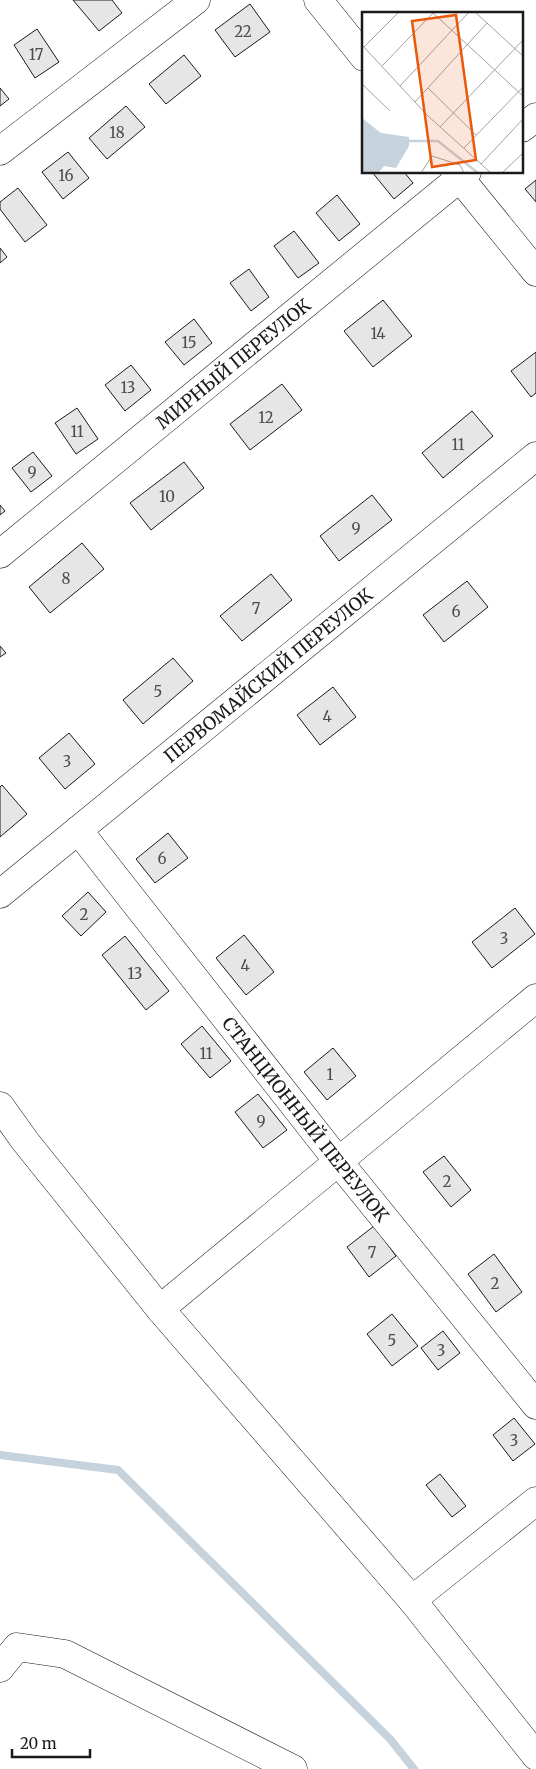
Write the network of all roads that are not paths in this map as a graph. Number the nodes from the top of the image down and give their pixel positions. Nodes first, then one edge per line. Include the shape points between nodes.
1 (196, 0) edge
2 (318, 0) edge
3 (362, 55) edge
4 (536, 117) edge
5 (524, 126) edge
6 (0, 151) edge
7 (461, 175) edge
8 (536, 272) edge
9 (536, 456) edge
10 (0, 554) edge
11 (78, 830) junction
12 (0, 894) edge
13 (536, 998) edge
14 (0, 1106) edge
15 (338, 1161) junction
16 (160, 1309) junction
17 (536, 1405) edge
18 (536, 1501) edge
19 (412, 1600) junction
20 (0, 1668) edge
21 (536, 1756) edge
22 (293, 1769) edge

1 - 6 street
2 - 3 street
4 - 5 street
7 - 8 street
7 - 10 street, МИРНЫЙ ПЕРЕУЛОК
9 - 11 street, ПЕРВОМАЙСКИЙ ПЕРЕУЛОК
11 - 12 street, ПЕРВОМАЙСКИЙ ПЕРЕУЛОК
11 - 15 street, СТАНЦИОННЫЙ ПЕРЕУЛОК
13 - 15 street
14 - 16 street via 25,1142
15 - 16 street
15 - 17 street, СТАНЦИОННЫЙ ПЕРЕУЛОК
16 - 19 street
18 - 19 street
19 - 21 street
20 - 22 street via 17,1648 65,1654

